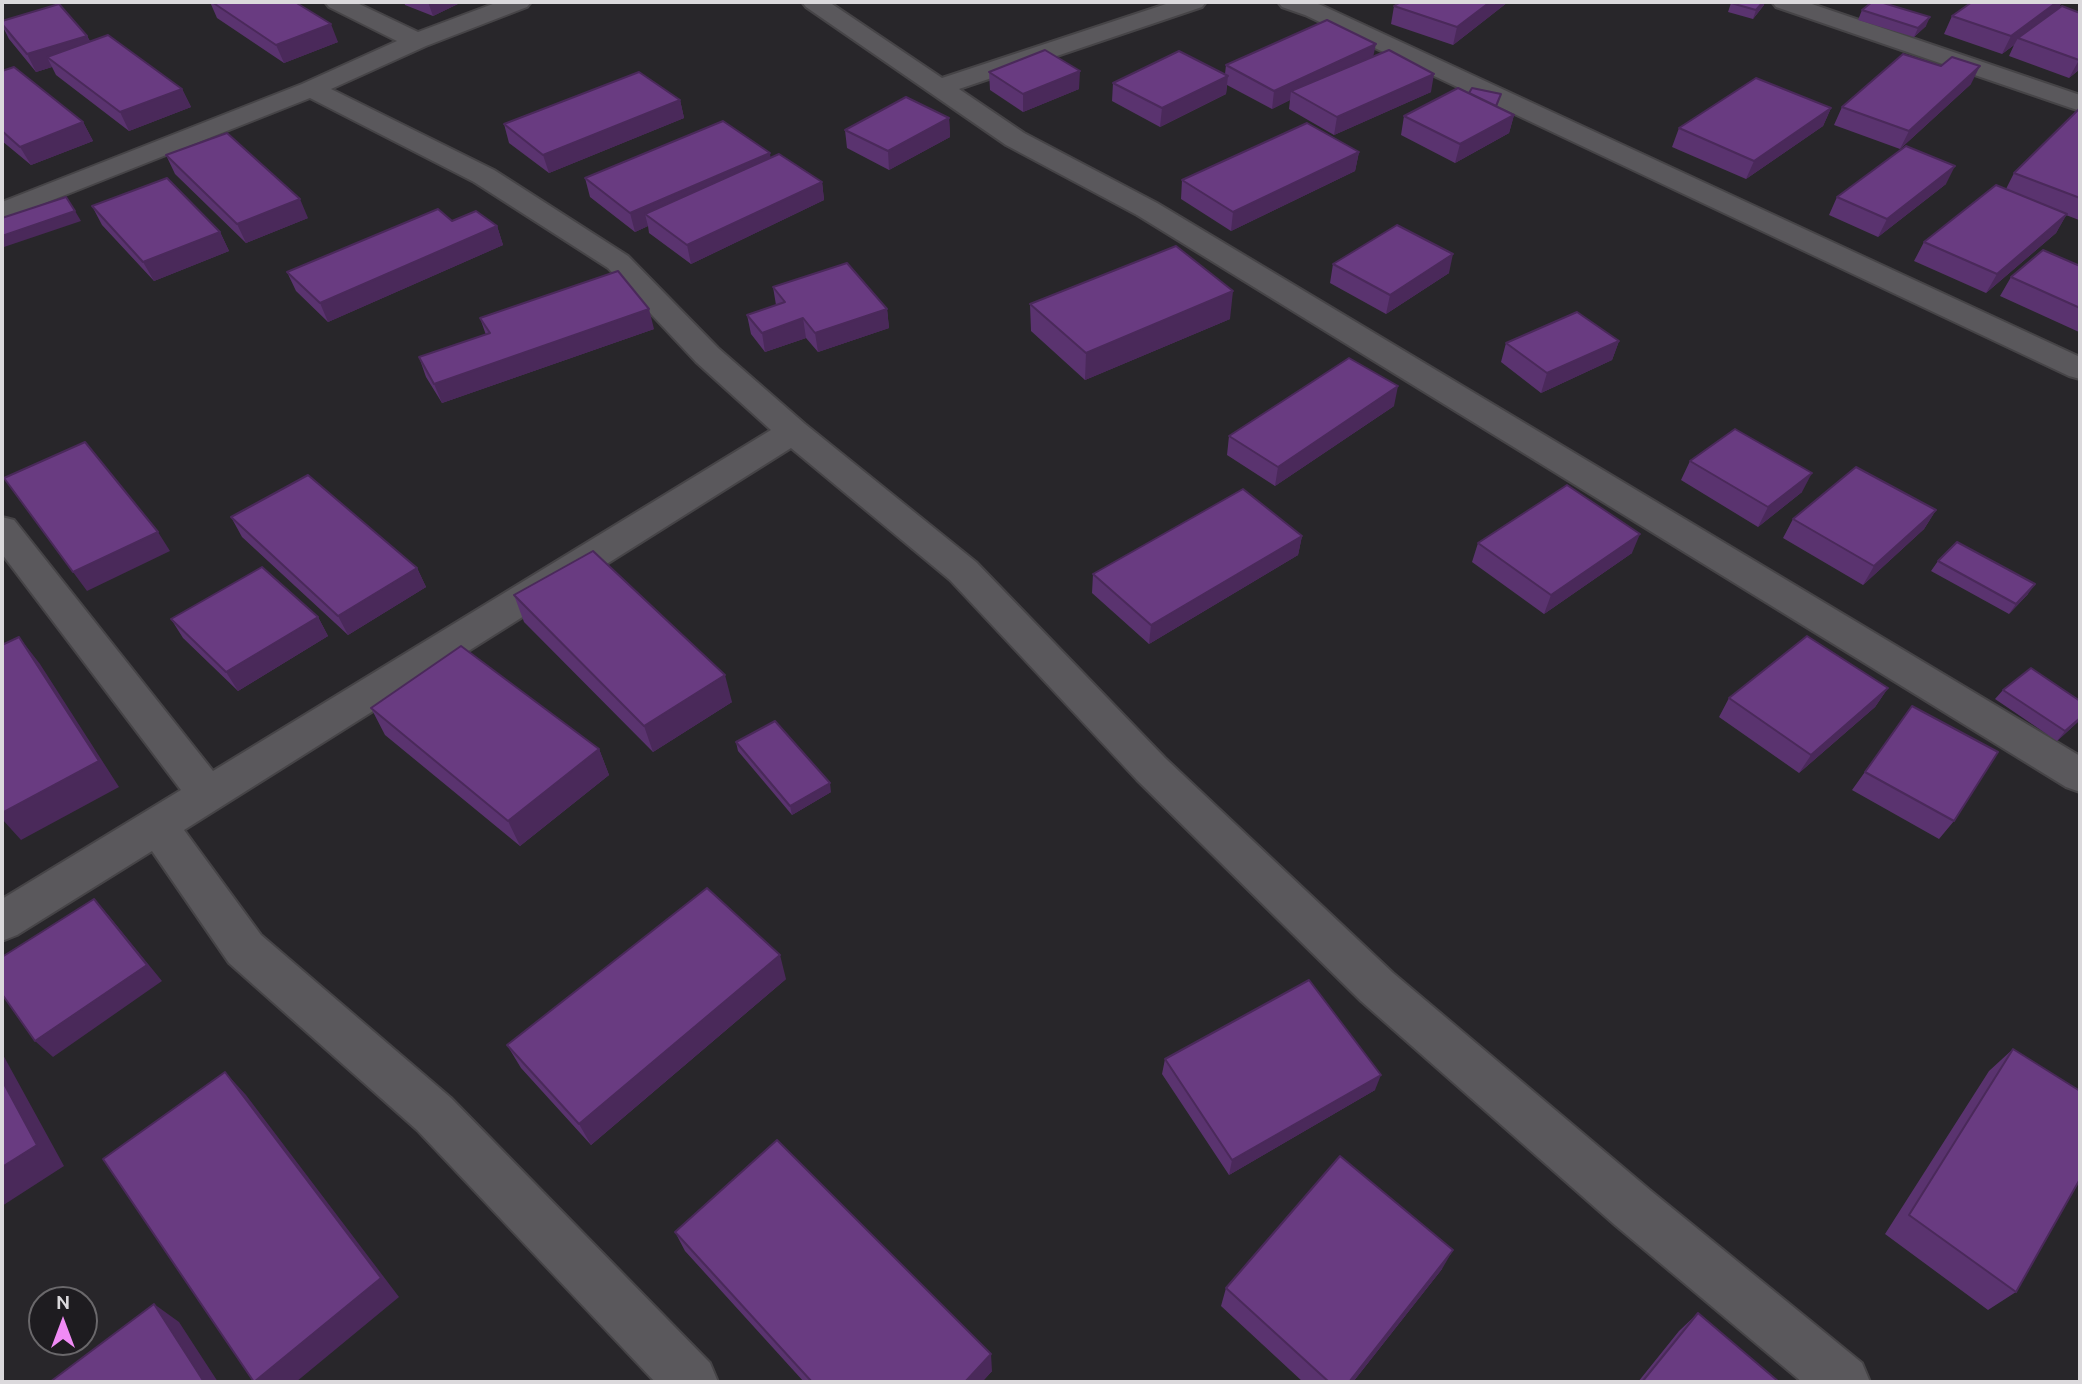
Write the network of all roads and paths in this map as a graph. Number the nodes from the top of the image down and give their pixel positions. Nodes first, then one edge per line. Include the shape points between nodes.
1 (337, 2) edge
2 (519, 2) edge
3 (814, 2) edge
4 (1194, 2) edge
5 (1290, 2) edge
6 (1784, 2) edge
7 (417, 41) junction
8 (938, 88) junction
9 (311, 89) junction
10 (2080, 103) edge
11 (2, 212) edge
12 (2080, 369) edge
13 (793, 432) junction
14 (2, 529) edge
15 (2080, 776) edge
16 (208, 795) junction
17 (158, 827) junction
18 (2, 922) edge
19 (691, 1382) edge
20 (1843, 1382) edge

1 - 7 street
2 - 7 street
3 - 8 street
4 - 8 street
5 - 12 street
6 - 10 street
7 - 9 street
8 - 15 street via 1015,139 1147,209
9 - 11 street
9 - 13 street via 484,176 618,262 707,355
13 - 16 street
13 - 20 street via 963,571 1151,769 1377,987
14 - 16 street
16 - 17 street
17 - 18 street
17 - 19 street via 246,949 434,1114

